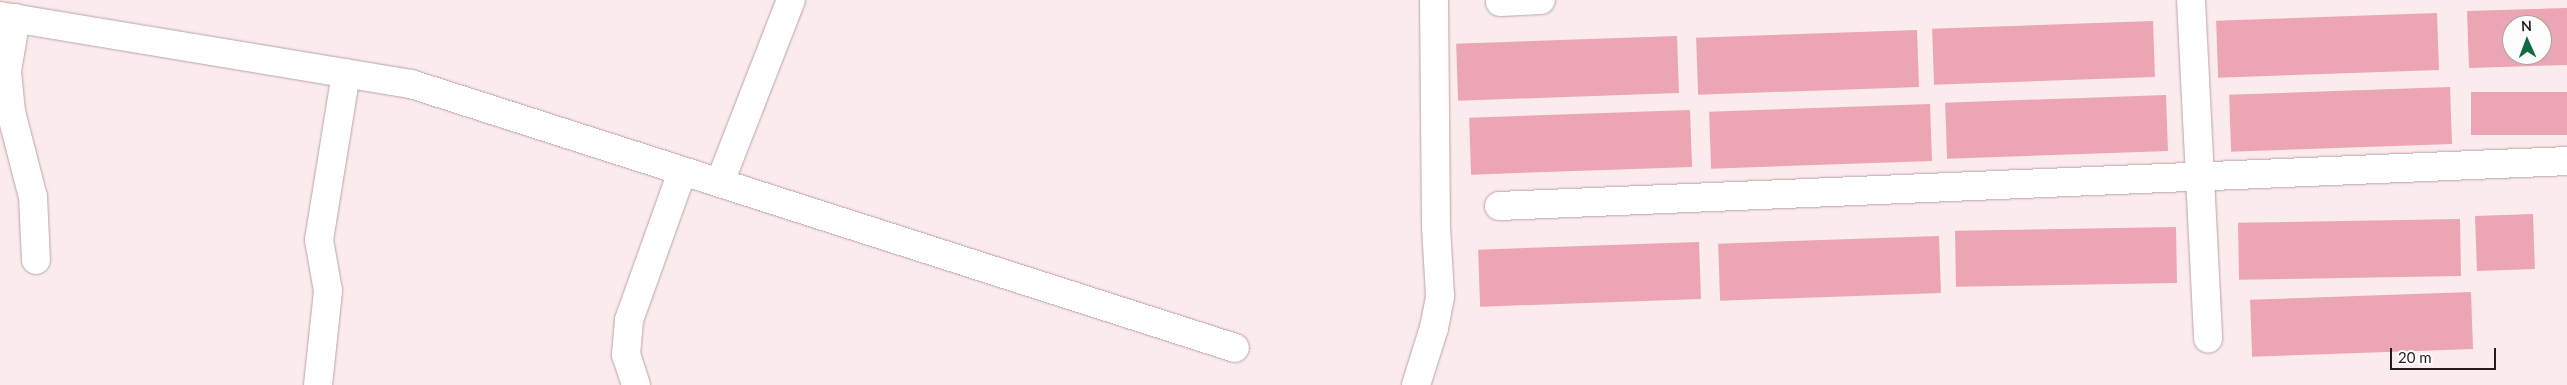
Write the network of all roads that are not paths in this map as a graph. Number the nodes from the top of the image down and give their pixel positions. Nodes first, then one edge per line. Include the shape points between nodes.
1 (791, 0) edge
2 (1434, 0) edge
3 (1540, 0) edge
4 (2191, 0) edge
5 (1500, 2) dead end
6 (8, 17) edge
7 (346, 72) junction
8 (2567, 161) edge
9 (682, 172) junction
10 (2200, 178) junction
11 (720, 182) junction
12 (1499, 206) dead end
13 (36, 260) dead end
14 (2208, 340) dead end
15 (1235, 348) dead end
16 (318, 385) edge
17 (636, 385) edge
18 (1416, 385) edge

1 - 11 street
2 - 18 street via 1436,227 1440,296 1434,328
3 - 5 street
4 - 10 street
6 - 7 street
6 - 13 street via 7,72 11,112 33,197
7 - 9 street via 411,84
7 - 16 street via 319,240 328,291
8 - 10 street
9 - 11 street
9 - 17 street via 629,320 626,355
10 - 12 street
10 - 14 street
11 - 15 street

